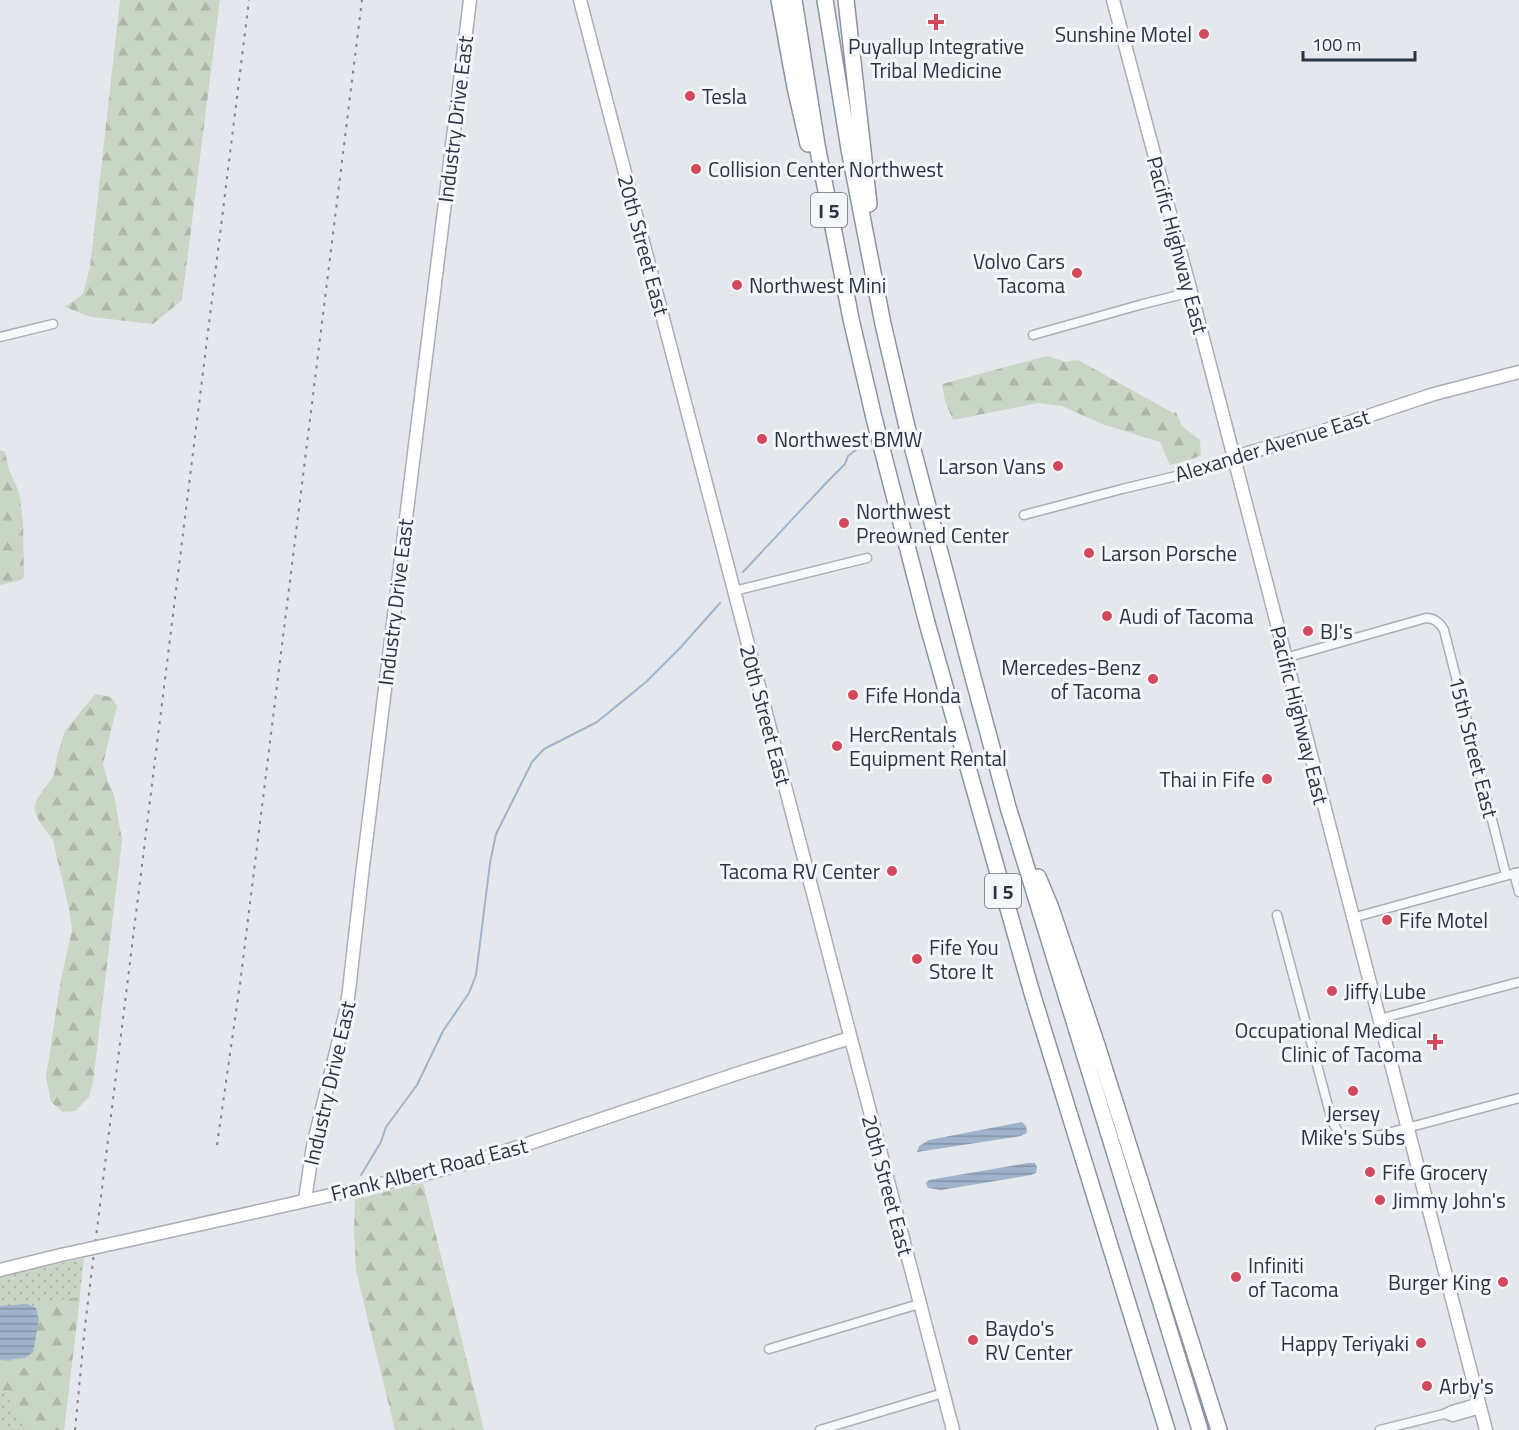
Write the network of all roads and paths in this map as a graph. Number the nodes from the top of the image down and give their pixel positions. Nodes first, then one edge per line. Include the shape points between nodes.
1 (470, 0) edge
2 (580, 0) edge
3 (779, 0) edge
4 (794, 0) edge
5 (825, 0) edge
6 (846, 0) edge
7 (1113, 0) edge
8 (830, 215) junction
9 (1191, 292) junction
10 (53, 324) dead end
11 (1033, 335) dead end
12 (0, 337) edge
13 (888, 343) junction
14 (1519, 372) edge
15 (1234, 459) junction
16 (1024, 515) dead end
17 (867, 558) dead end
18 (734, 591) junction
19 (1285, 658) junction
20 (1008, 807) junction
21 (1513, 873) edge
22 (1519, 892) edge
23 (1277, 915) dead end
24 (1352, 918) junction
25 (1519, 982) edge
26 (1379, 1019) junction
27 (850, 1038) junction
28 (1519, 1098) edge
29 (1408, 1128) junction
30 (304, 1200) junction
31 (0, 1270) edge
32 (1171, 1275) junction
33 (919, 1304) junction
34 (769, 1350) dead end
35 (1146, 1360) junction
36 (942, 1393) junction
37 (1480, 1406) junction
38 (820, 1430) edge
39 (952, 1430) edge
40 (1158, 1430) edge
41 (1167, 1430) edge
42 (1200, 1430) edge
43 (1219, 1430) edge
44 (1227, 1430) edge
45 (1380, 1430) edge
46 (1486, 1430) edge

1 - 30 main road, Industry Drive East via 349,990
2 - 18 main road, 20th Street East
3 - 8 highway via 814,172
4 - 8 highway, I 5
5 - 13 highway, I 5 via 849,149
6 - 13 highway
7 - 9 main road, Pacific Highway East
8 - 35 highway, I 5 via 874,418 927,623 1032,993
9 - 11 street
9 - 15 main road, Pacific Highway East
10 - 12 street
13 - 20 highway, I 5
14 - 15 main road, Alexander Avenue East via 1434,394
15 - 16 street, Alexander Avenue East
15 - 19 main road, Pacific Highway East
17 - 18 street
18 - 27 main road, 20th Street East
19 - 21 street, 15th Street East via 1426,618 1440,623
19 - 24 main road, Pacific Highway East
20 - 32 highway via 1051,908
20 - 42 highway, I 5
21 - 22 street, 15th Street East
21 - 24 street
23 - 29 street via 1337,1131 1352,1139
24 - 26 main road, Pacific Highway East
25 - 26 street
26 - 29 main road, Pacific Highway East
27 - 30 main road, Frank Albert Road East via 482,1159
27 - 33 main road, 20th Street East
28 - 29 street
29 - 37 main road, Pacific Highway East
30 - 31 main road, Frank Albert Road East, bridge
32 - 43 highway
32 - 44 highway
33 - 34 street
33 - 36 main road, 20th Street East
35 - 40 highway
35 - 41 highway, I 5
36 - 38 street
36 - 39 main road, 20th Street East
37 - 45 street via 1453,1416 1444,1414
37 - 46 main road, Pacific Highway East

